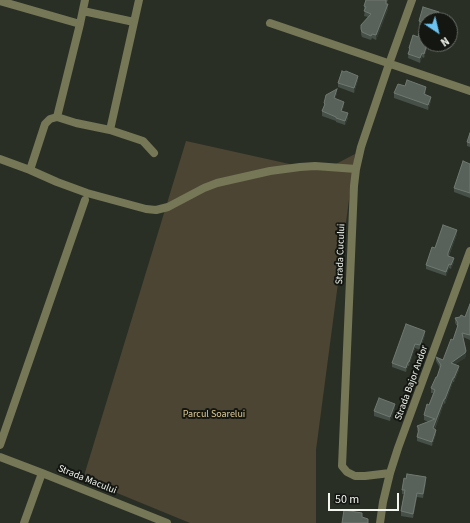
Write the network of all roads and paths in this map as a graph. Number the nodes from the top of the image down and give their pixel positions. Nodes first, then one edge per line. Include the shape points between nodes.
1 (85, 0) edge
2 (139, 0) edge
3 (412, 0) edge
4 (0, 1) edge
5 (83, 11) junction
6 (134, 22) junction
7 (270, 23) dead end
8 (80, 24) junction
9 (389, 64) junction
10 (470, 91) edge
11 (57, 117) junction
12 (110, 130) junction
13 (154, 153) dead end
14 (0, 159) edge
15 (356, 169) junction
16 (30, 170) junction
17 (86, 200) dead end
18 (470, 251) edge
19 (0, 445) edge
20 (0, 457) edge
21 (42, 473) junction
22 (390, 473) junction
23 (24, 523) edge
24 (167, 523) edge
25 (380, 523) edge

1 - 5 street
2 - 6 street
3 - 9 street, Strada Cucului
4 - 8 street
5 - 6 street
5 - 8 street
6 - 12 street
7 - 9 street
8 - 11 street
9 - 10 street
9 - 15 street, Strada Cucului
11 - 12 street
11 - 16 street via 45,124
12 - 13 street via 143,141
14 - 16 street
15 - 16 street via 315,166 270,171 217,183 168,207 156,210 88,193
15 - 22 street, Strada Cucului via 342,466 355,476
17 - 19 street
18 - 22 street, Strada Bajor Andor
20 - 21 street, Strada Macului
21 - 23 street
21 - 24 street, Strada Macului
22 - 25 street, Strada Bajor Andor

